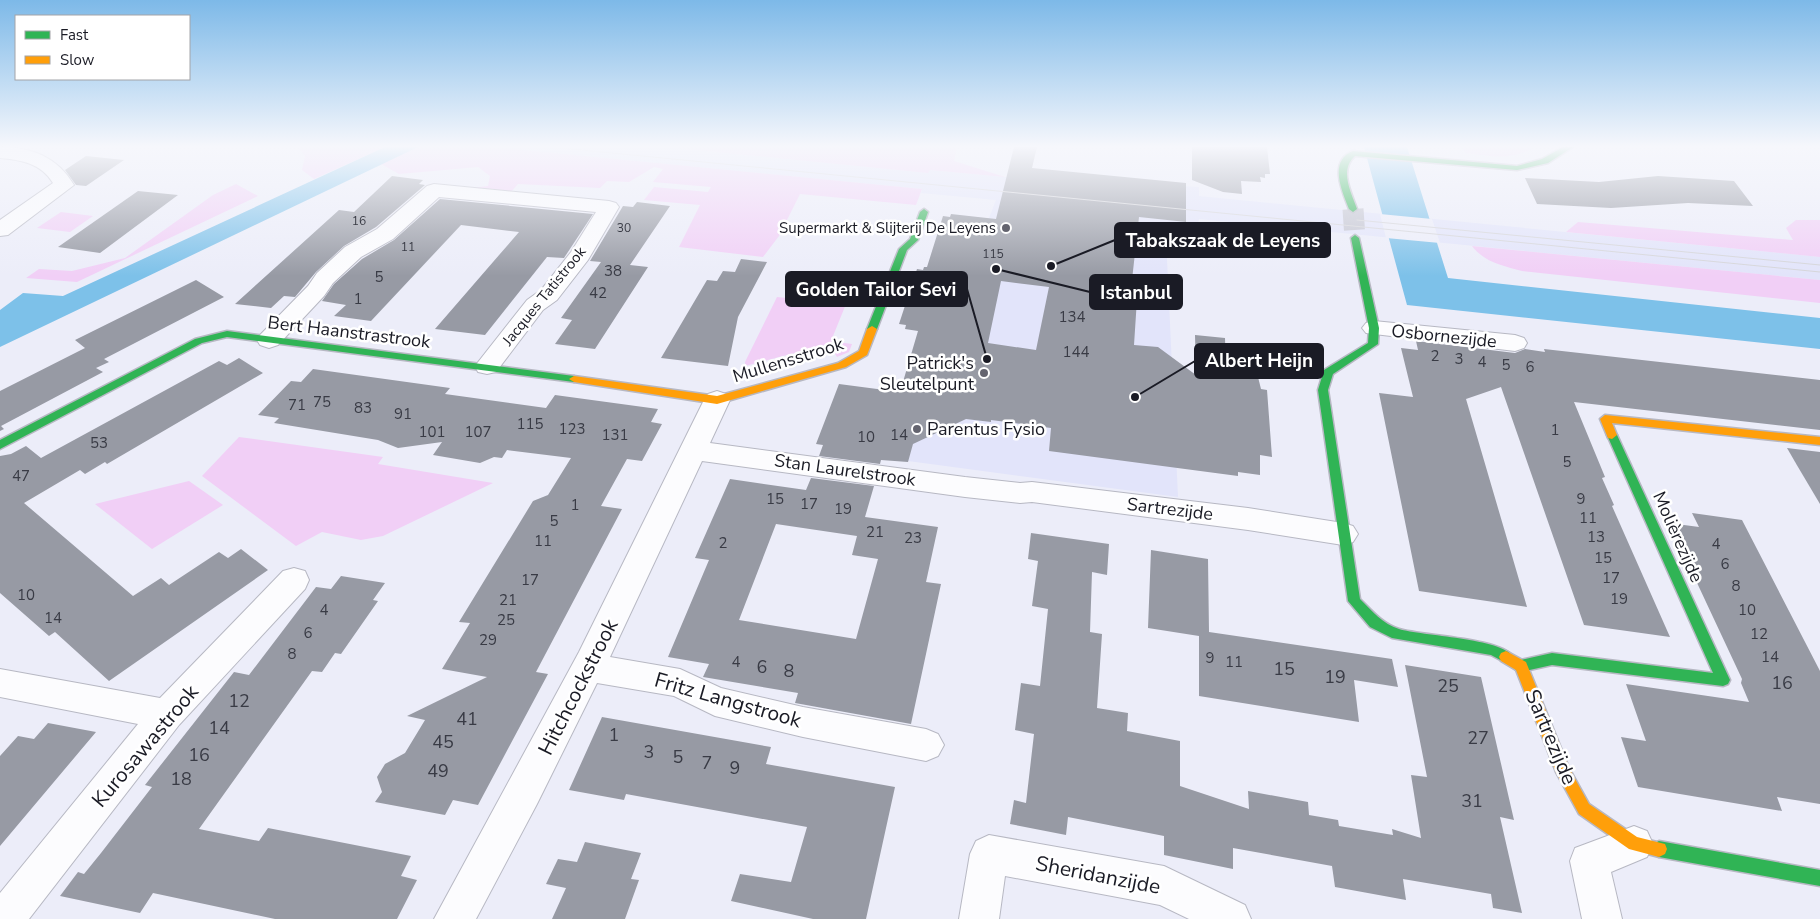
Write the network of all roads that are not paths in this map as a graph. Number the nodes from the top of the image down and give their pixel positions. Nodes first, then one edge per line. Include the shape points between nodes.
1 (57, 190) edge
2 (1348, 190) edge
3 (1353, 209) tunnel mouth
4 (924, 212) dead end
5 (0, 230) edge
6 (1355, 238) tunnel mouth
7 (1374, 328) junction
8 (269, 340) junction
9 (1515, 343) dead end
10 (487, 366) junction
11 (717, 400) junction
12 (1820, 441) edge
13 (0, 445) edge
14 (693, 450) junction
15 (996, 490) joint
16 (1343, 534) junction
17 (294, 580) dead end
18 (1521, 666) junction
19 (588, 667) junction
20 (0, 683) edge
21 (167, 714) junction
22 (926, 745) dead end
23 (1634, 844) junction
24 (1820, 878) edge
25 (4, 919) edge
26 (454, 919) edge
27 (980, 919) edge
28 (1231, 919) edge
29 (1602, 919) edge

1 - 5 street
2 - 3 street
4 - 11 street, Mullensstrook via 914,240 903,249 863,353 842,365
6 - 7 street
7 - 9 street, Osbornezijde
7 - 16 street via 1373,344 1328,372 1323,390
8 - 10 street, Bert Haanstrastrook
8 - 10 street, Jacques Tatistrook via 353,252 385,234 434,190 609,206 580,255
8 - 13 street, Bert Haanstrastrook via 227,334 199,342
10 - 11 street, Bert Haanstrastrook
11 - 14 street, Hitchcockstrook
12 - 18 street, Molièrezijde via 1604,419 1723,680 1552,659
14 - 15 street, Stan Laurelstrook
14 - 19 street, Hitchcockstrook via 664,516
15 - 16 street, Sartrezijde via 1238,518
16 - 18 street via 1354,601 1375,623 1397,634 1493,650
17 - 21 street, Kurosawastrook
18 - 23 street, Sartrezijde via 1563,772 1584,809
19 - 22 street, Fritz Langstrook via 680,683 715,701 802,722
19 - 26 street, Hitchcockstrook via 506,829
20 - 21 street
21 - 25 street, Kurosawastrook
23 - 24 street, Sartrezijde
23 - 29 street via 1589,862
27 - 28 street, Sheridanzijde via 989,854 1164,886

